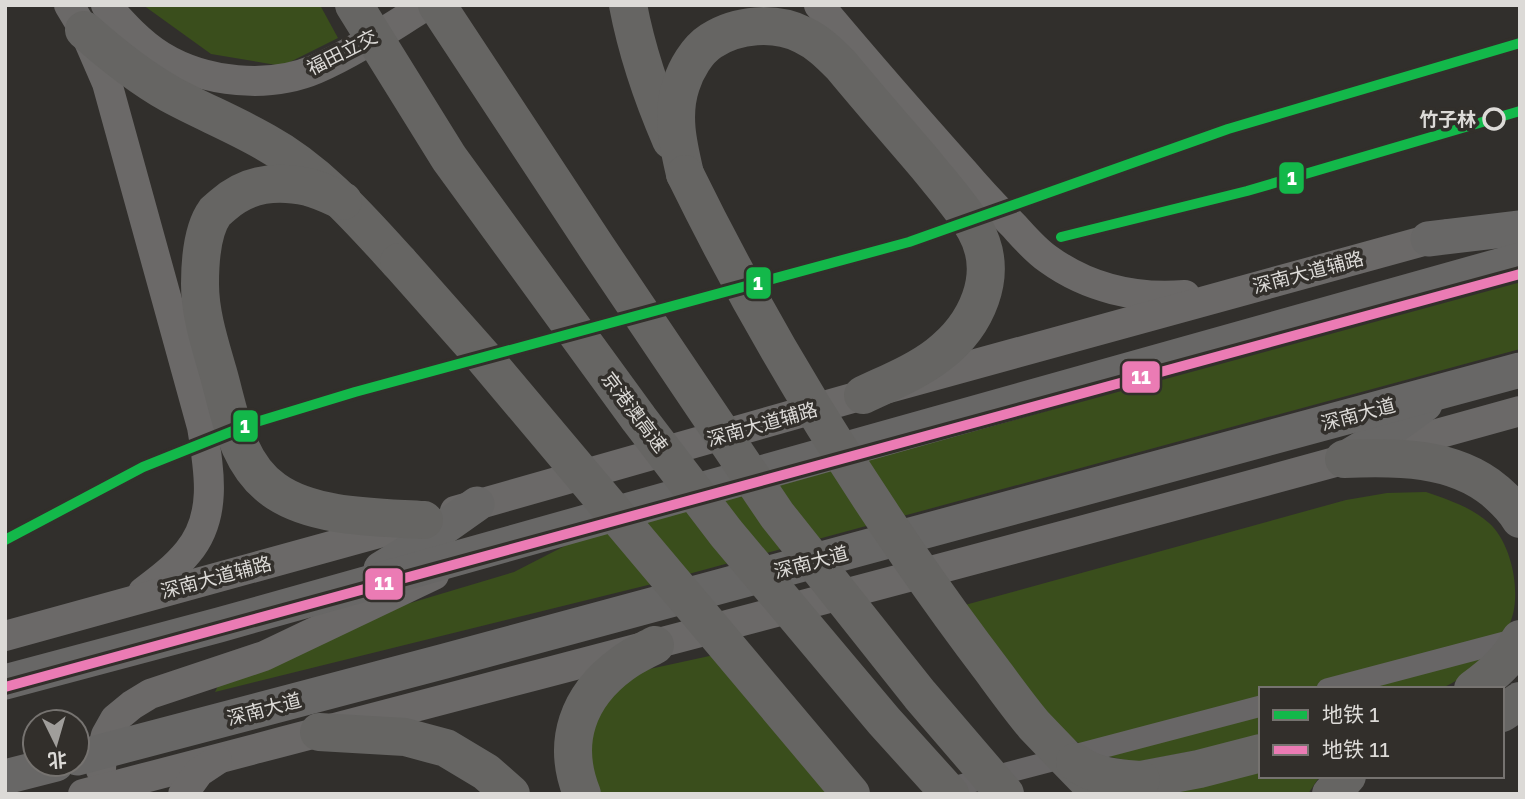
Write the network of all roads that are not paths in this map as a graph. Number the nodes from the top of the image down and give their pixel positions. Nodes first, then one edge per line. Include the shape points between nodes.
1 (354, 5) edge
2 (427, 5) edge
3 (437, 5) edge
4 (628, 5) edge
5 (819, 5) edge
6 (87, 14) edge
7 (913, 132) junction
8 (685, 174) junction
9 (343, 201) junction
10 (1520, 214) edge
11 (990, 223) junction
12 (1520, 228) edge
13 (1428, 239) junction
14 (1520, 260) edge
15 (1241, 290) junction
16 (190, 328) junction
17 (1520, 370) edge
18 (1458, 387) junction
19 (863, 395) junction
20 (1520, 411) edge
21 (217, 425) junction
22 (1345, 459) junction
23 (477, 504) junction
24 (1520, 519) edge
25 (424, 520) junction
26 (484, 551) junction
27 (340, 591) junction
28 (135, 599) junction
29 (5, 636) edge
30 (1520, 638) edge
31 (655, 645) junction
32 (5, 682) edge
33 (1334, 687) edge
34 (1476, 687) edge
35 (1520, 701) edge
36 (1259, 707) edge
37 (1504, 712) edge
38 (319, 732) junction
39 (1054, 746) junction
40 (103, 751) edge
41 (1259, 754) edge
42 (221, 757) junction
43 (1345, 778) edge
44 (112, 790) edge
45 (183, 794) edge
46 (511, 794) edge
47 (582, 794) edge
48 (851, 794) edge
49 (927, 794) edge
50 (950, 794) edge
51 (1005, 794) edge
52 (1101, 794) edge
53 (1331, 794) edge

1 - 50 highway, 京港澳高速, bridge via 449,158 655,440 726,533
2 - 6 main road, 福田立交 via 313,70 249,80 219,78 191,69
3 - 51 highway, bridge via 777,515
4 - 8 highway via 658,109
5 - 7 main road
6 - 9 highway via 113,56 139,75 266,142
6 - 16 main road
7 - 8 highway via 822,46 785,29 746,27 709,42 681,84 676,122
7 - 11 highway via 950,195
8 - 39 highway, bridge via 768,332 875,506 946,610
9 - 16 highway via 309,187 280,184 255,186 234,195 215,211 206,233
9 - 48 highway, bridge via 494,370
10 - 13 main road, 深南大道辅路
11 - 15 main road via 1032,245 1072,274 1126,293 1181,296
11 - 19 highway via 981,244 985,288 971,320 939,355
12 - 13 main road
13 - 15 main road, 深南大道辅路
14 - 26 main road
15 - 19 main road, 深南大道辅路
16 - 21 highway
17 - 18 main road, 深南大道
18 - 22 main road via 1415,410
18 - 40 main road, 深南大道
19 - 23 main road, 深南大道辅路
20 - 22 main road
21 - 25 highway via 275,491 303,504 335,514
21 - 28 main road via 203,527 190,551
22 - 24 highway via 1383,457 1444,465 1486,484
22 - 31 main road
23 - 25 main road, 深南大道辅路
23 - 27 main road via 412,550
25 - 28 main road, 深南大道辅路
26 - 27 main road
26 - 40 main road via 264,656 149,694 115,719
27 - 32 main road
28 - 29 main road, 深南大道辅路
30 - 33 street
30 - 34 highway via 1496,672
31 - 38 main road
31 - 47 highway via 623,663 585,702 573,744
35 - 37 highway
36 - 49 street
38 - 42 main road
38 - 46 highway via 405,737 446,748 486,772
39 - 41 highway, bridge via 1093,773 1141,780
39 - 52 highway, bridge
40 - 44 main road via 101,768
42 - 44 main road
42 - 45 main road via 199,772
43 - 53 highway

